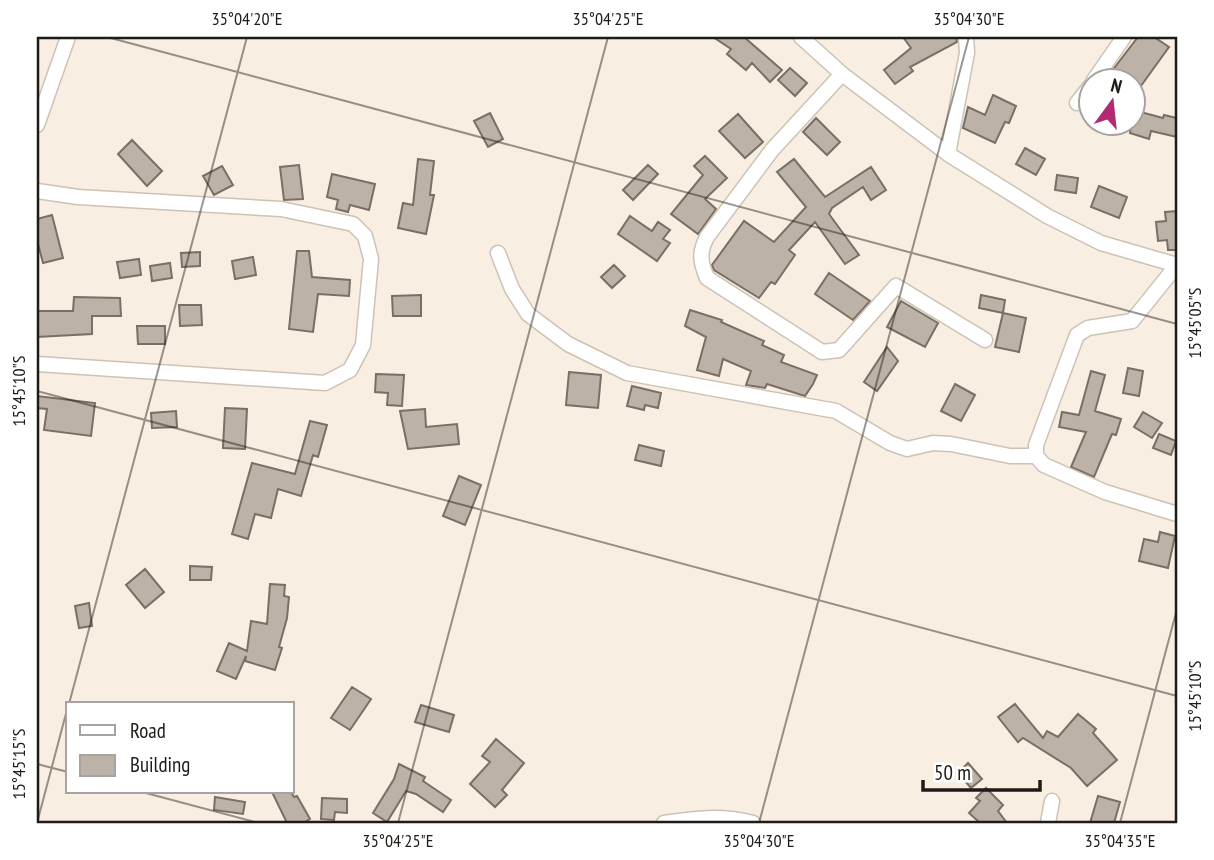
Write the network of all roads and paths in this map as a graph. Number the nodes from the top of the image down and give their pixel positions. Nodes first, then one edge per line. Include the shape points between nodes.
1 (68, 37) edge
2 (801, 37) edge
3 (966, 37) edge
4 (1124, 37) edge
5 (1104, 66) edge
6 (842, 74) junction
7 (37, 83) edge
8 (50, 92) junction
9 (37, 125) edge
10 (948, 154) junction
11 (37, 191) edge
12 (498, 253) dead end
13 (1177, 265) edge
14 (985, 340) dead end
15 (37, 364) edge
16 (1036, 456) junction
17 (1177, 514) edge
18 (1052, 801) dead end
19 (664, 823) edge
20 (753, 823) edge
21 (1048, 823) edge

1 - 8 street
2 - 6 street
3 - 10 street
4 - 5 street
6 - 10 street
6 - 14 street via 772,150 707,237 700,263 707,278 822,352 839,350 897,286
7 - 8 street
8 - 9 street
10 - 13 street via 1047,216 1101,243
11 - 15 street via 281,209 353,223 365,236 371,259 363,345 350,370 325,383
12 - 16 street via 528,314 568,344 627,373 836,411 907,449 942,444
13 - 16 street via 1132,321 1088,328 1077,335 1036,445
16 - 17 street via 1044,465 1105,492
18 - 21 street
19 - 20 street via 734,818

